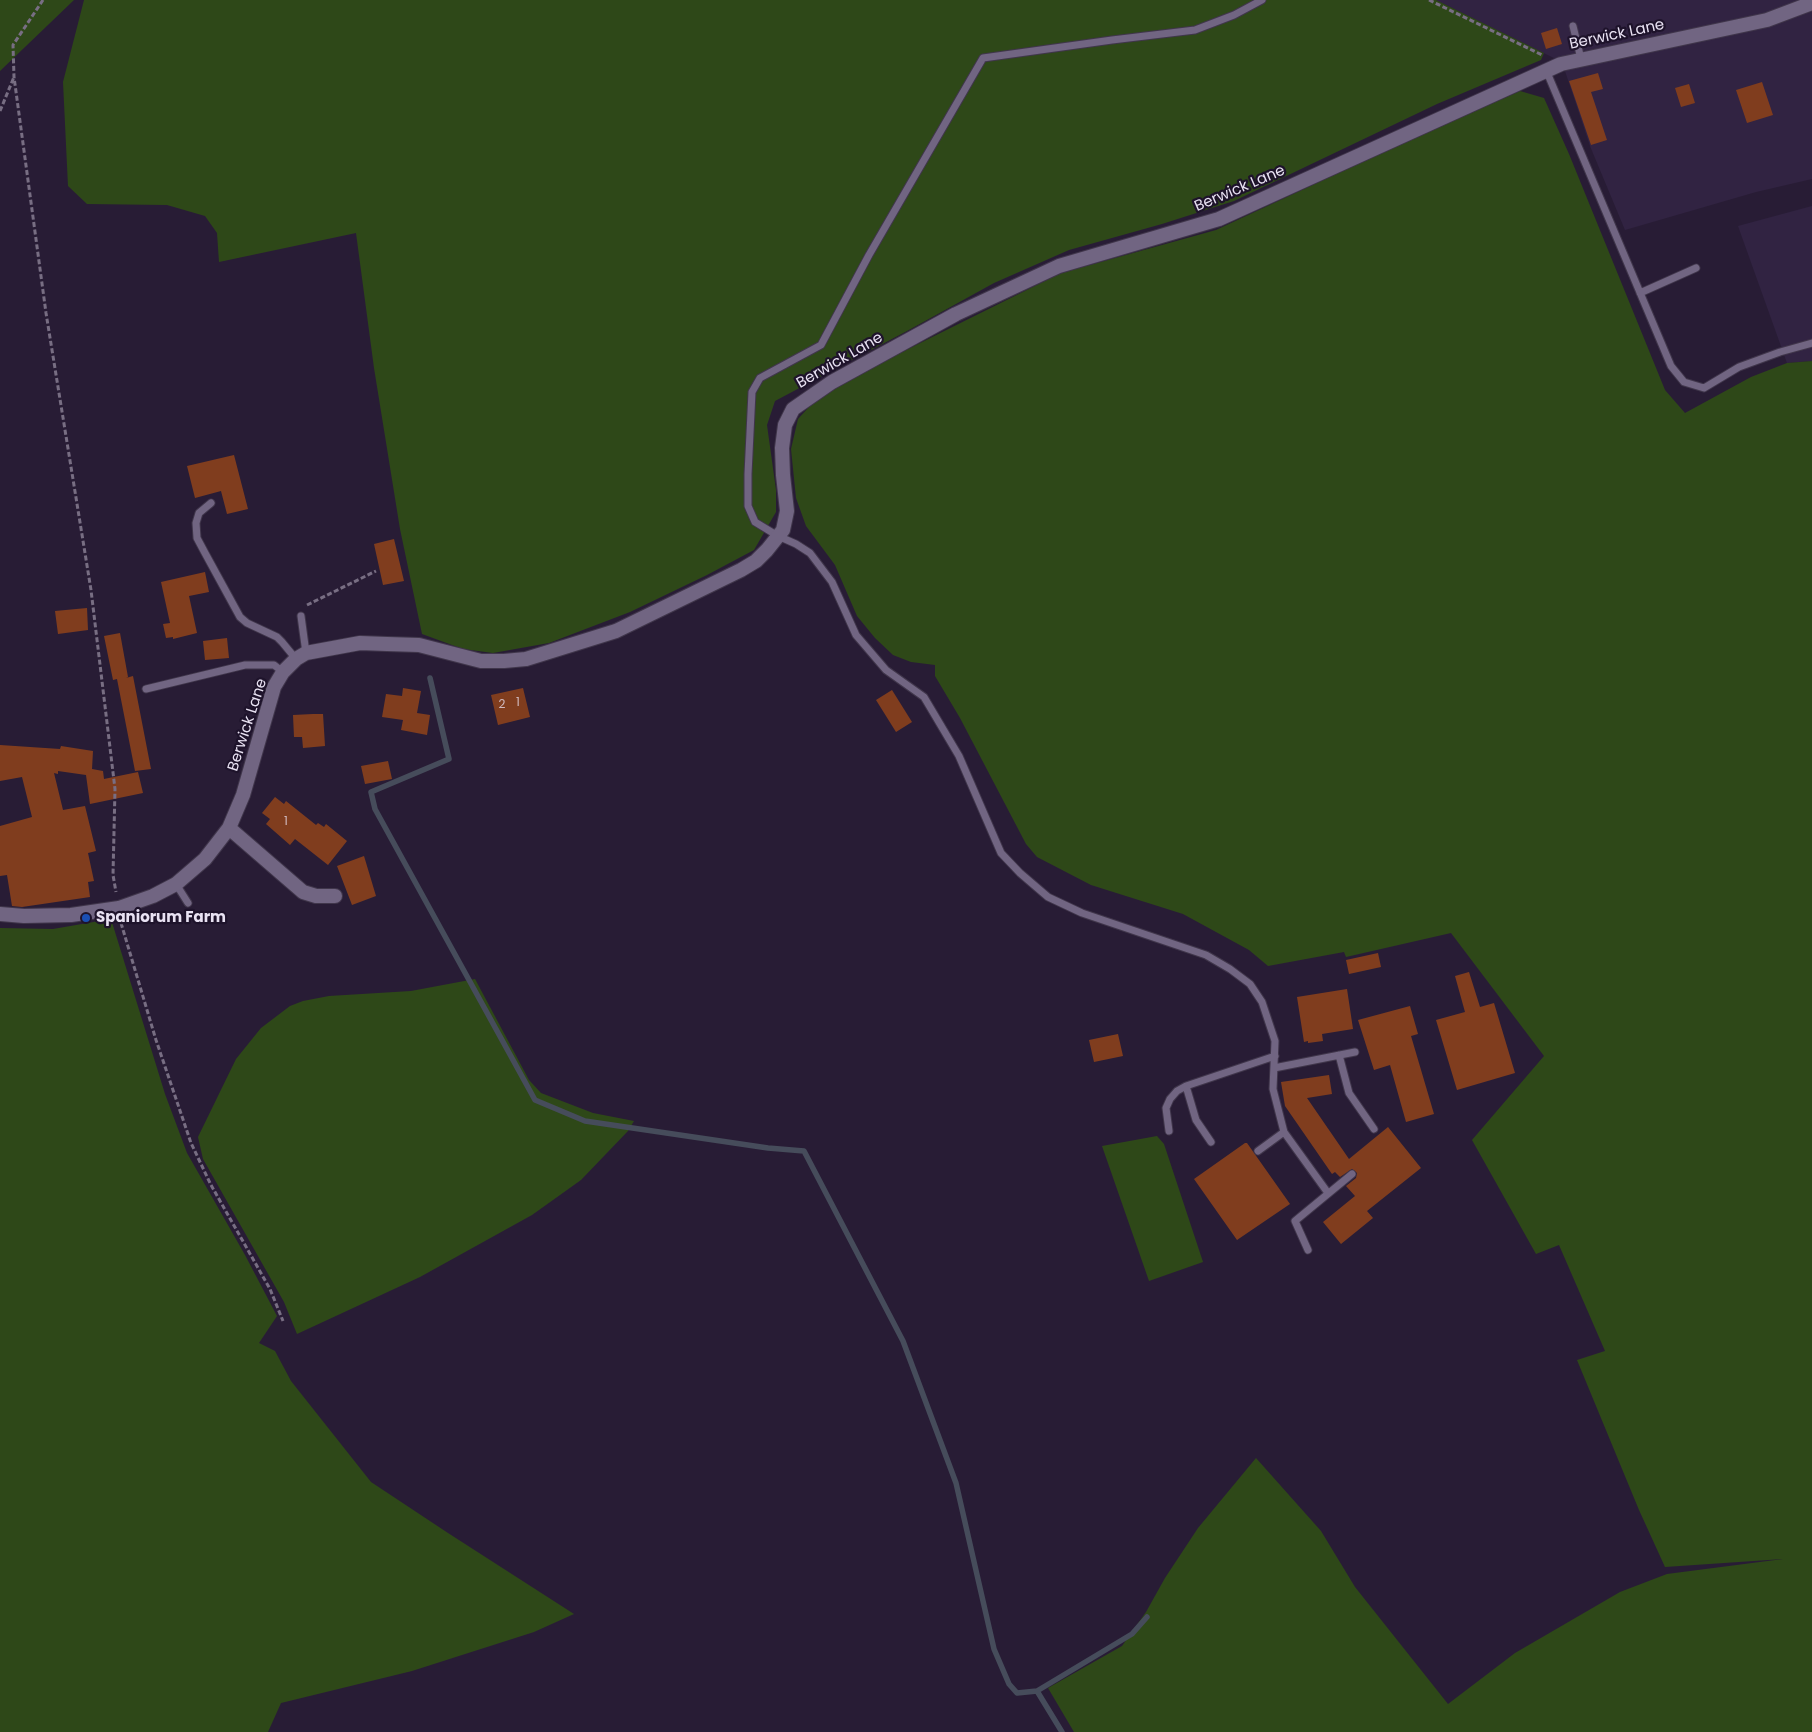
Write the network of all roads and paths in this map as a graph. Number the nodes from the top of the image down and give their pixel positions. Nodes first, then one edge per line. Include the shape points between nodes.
1 (44, 0) edge
2 (1262, 0) edge
3 (1429, 0) edge
4 (1812, 3) edge
5 (1573, 26) dead end
6 (1581, 60) junction
7 (1561, 64) junction
8 (1545, 69) junction
9 (14, 76) junction
10 (0, 111) edge
11 (1696, 268) dead end
12 (1640, 293) junction
13 (1812, 343) edge
14 (212, 502) dead end
15 (778, 536) junction
16 (376, 571) dead end
17 (301, 616) joint
18 (301, 656) junction
19 (283, 672) junction
20 (146, 689) dead end
21 (229, 828) junction
22 (176, 884) junction
23 (335, 896) dead end
24 (188, 902) dead end
25 (119, 908) junction
26 (0, 914) edge
27 (1355, 1052) dead end
28 (1339, 1055) junction
29 (1275, 1056) junction
30 (1274, 1068) junction
31 (1186, 1086) junction
32 (1374, 1129) dead end
33 (1169, 1131) dead end
34 (1284, 1132) junction
35 (1211, 1142) dead end
36 (1258, 1151) dead end
37 (1352, 1174) dead end
38 (1328, 1193) junction
39 (1308, 1250) dead end
40 (283, 1322) dead end

1 - 9 path via 13,45
2 - 15 lane via 1195,30 983,58 821,344 760,378 752,392 748,506 755,522
3 - 7 path
4 - 6 street, Berwick Lane via 1767,20
5 - 6 lane
6 - 7 street, Berwick Lane
7 - 8 street, Berwick Lane
8 - 12 lane
8 - 15 street, Berwick Lane via 1219,219 1059,266 956,314 832,382 793,409 785,425 782,448 787,511
9 - 10 path
9 - 25 path via 46,313 92,590 115,790 113,875
11 - 12 lane
12 - 13 lane via 1671,366 1684,382 1704,388 1739,367
14 - 18 lane via 199,513 196,523 198,538 240,617 277,637
15 - 18 street, Berwick Lane via 756,561 741,570 616,631 526,659 481,661 419,646 360,643
15 - 29 lane via 810,553 832,582 856,634 886,670 924,697 959,756 1001,853 1020,873 1048,897 1082,913 1206,955 1230,969 1250,984 1262,1002 1275,1041
16 - 17 path via 301,608
17 - 18 lane
18 - 19 street, Berwick Lane
19 - 20 lane via 274,665 245,665
19 - 21 street, Berwick Lane via 274,687 243,795
21 - 22 street, Berwick Lane via 205,859
21 - 23 street via 304,892
22 - 24 lane
22 - 25 street, Berwick Lane
25 - 26 street, Berwick Lane via 70,915
25 - 40 path via 120,921 190,1143 210,1186 270,1289
27 - 28 lane
28 - 30 lane
28 - 32 lane via 1349,1093
29 - 30 lane
29 - 31 lane
30 - 34 lane via 1274,1090
31 - 33 lane via 1177,1091 1166,1108
31 - 35 lane via 1196,1120
34 - 36 lane
34 - 38 lane
37 - 38 lane
38 - 39 lane via 1295,1221

